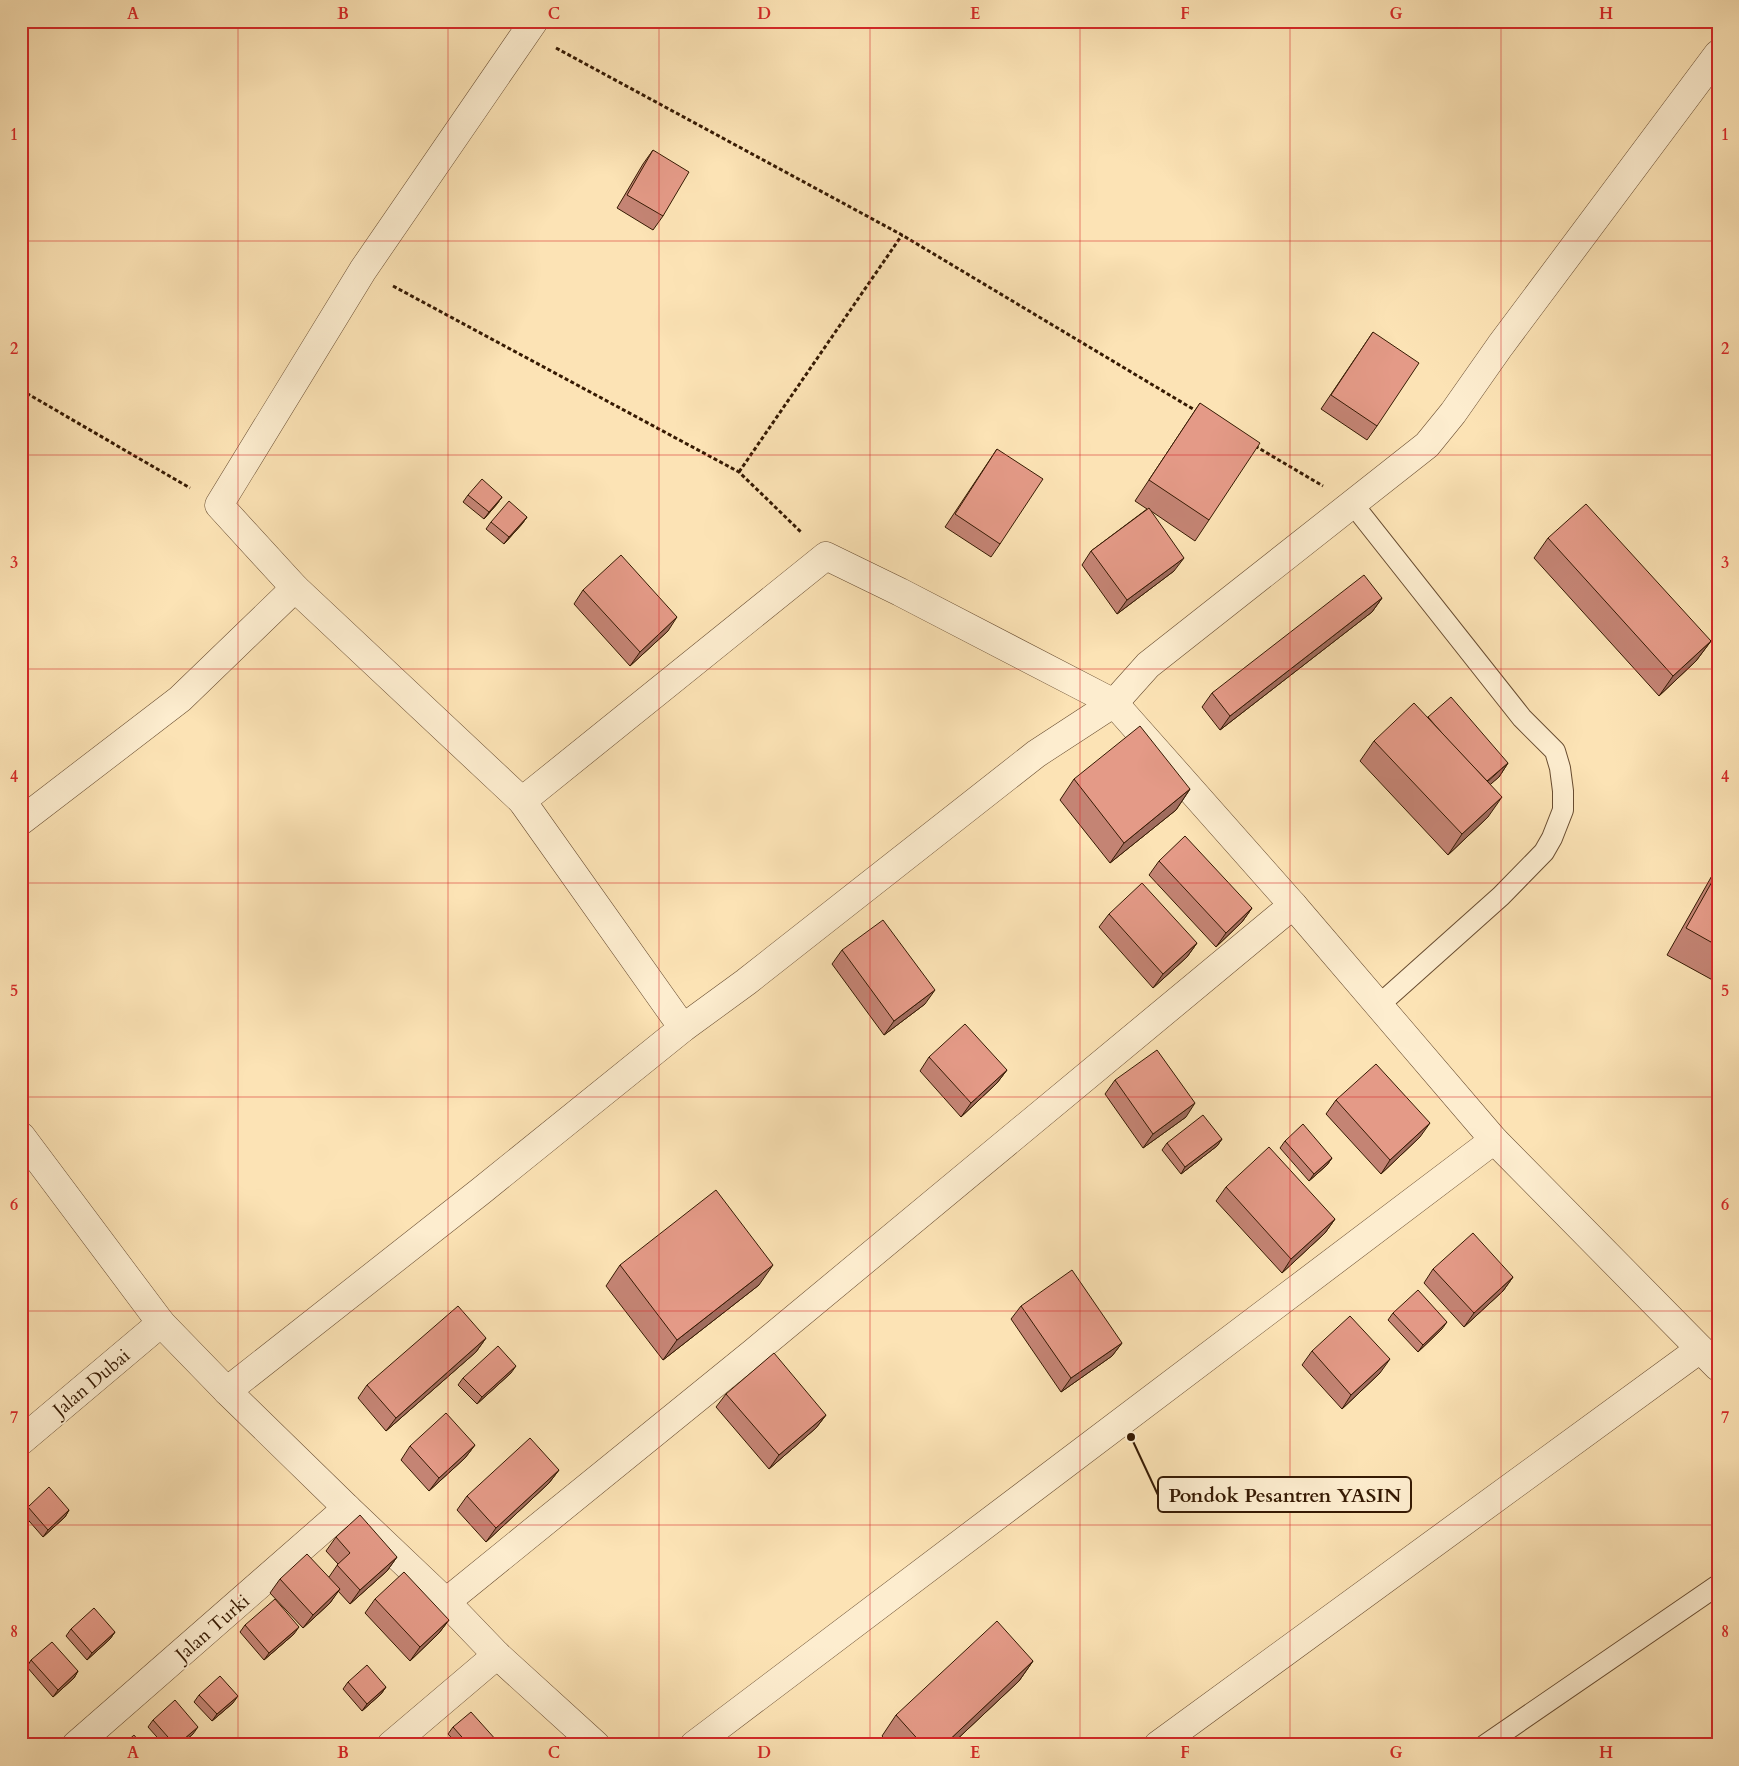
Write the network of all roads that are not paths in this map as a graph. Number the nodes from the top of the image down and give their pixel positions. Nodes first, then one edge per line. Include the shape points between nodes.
1 (530, 27) edge
2 (1718, 54) edge
3 (1352, 503) junction
4 (295, 588) junction
5 (1114, 703) junction
6 (522, 801) junction
7 (21, 821) edge
8 (1293, 905) junction
9 (1379, 1005) junction
10 (683, 1028) junction
11 (21, 1136) edge
12 (1494, 1140) junction
13 (161, 1323) junction
14 (1709, 1358) edge
15 (227, 1391) junction
16 (21, 1441) edge
17 (347, 1508) junction
18 (1718, 1585) edge
19 (446, 1602) junction
20 (497, 1655) junction
21 (76, 1745) edge
22 (391, 1745) edge
23 (596, 1745) edge
24 (694, 1745) edge
25 (1158, 1745) edge
26 (1485, 1745) edge

1 - 4 street via 363,270 219,504
2 - 3 street via 1427,445
3 - 5 street via 1148,665
3 - 9 lane via 1522,718 1555,751 1563,791 1562,810 1544,852
4 - 6 street
4 - 7 street via 180,699
5 - 6 street via 826,556
5 - 8 street
5 - 10 street via 1036,754
6 - 10 street
8 - 9 street
8 - 19 street via 754,1352
9 - 12 street
10 - 15 street
11 - 13 street
12 - 14 street
12 - 24 street
13 - 15 street
13 - 16 street, Jalan Dubai
14 - 25 street
15 - 17 street
17 - 19 street
17 - 21 street, Jalan Turki
18 - 26 lane
19 - 20 street
20 - 22 street
20 - 23 street

